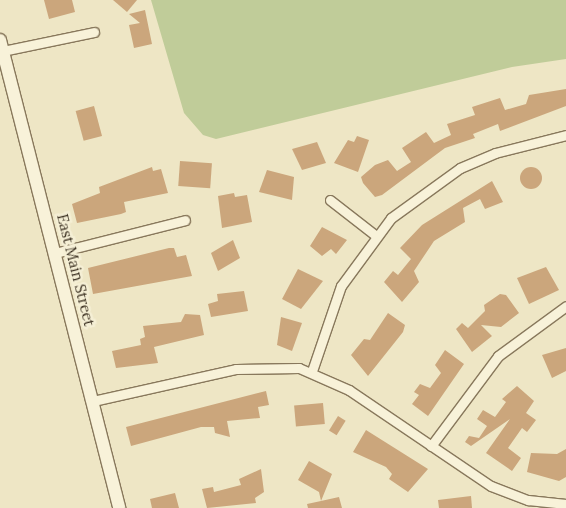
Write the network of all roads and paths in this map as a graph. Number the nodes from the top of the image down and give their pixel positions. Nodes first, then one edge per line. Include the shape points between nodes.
1 (94, 32) dead end
2 (1, 46) edge
3 (566, 135) edge
4 (330, 200) dead end
5 (185, 220) dead end
6 (375, 235) junction
7 (55, 253) junction
8 (566, 306) edge
9 (312, 371) junction
10 (93, 401) junction
11 (431, 446) junction
12 (566, 504) edge
13 (553, 506) edge
14 (119, 508) edge

1 - 2 street
2 - 7 main road, East Main Street
3 - 6 street via 495,153 460,168 409,202
4 - 6 street
5 - 7 street
6 - 9 street via 331,308
7 - 10 main road, East Main Street
8 - 11 street via 498,356
9 - 10 street via 257,366
9 - 11 street via 370,404
10 - 14 main road, East Main Street
11 - 13 street via 491,486
12 - 13 street

